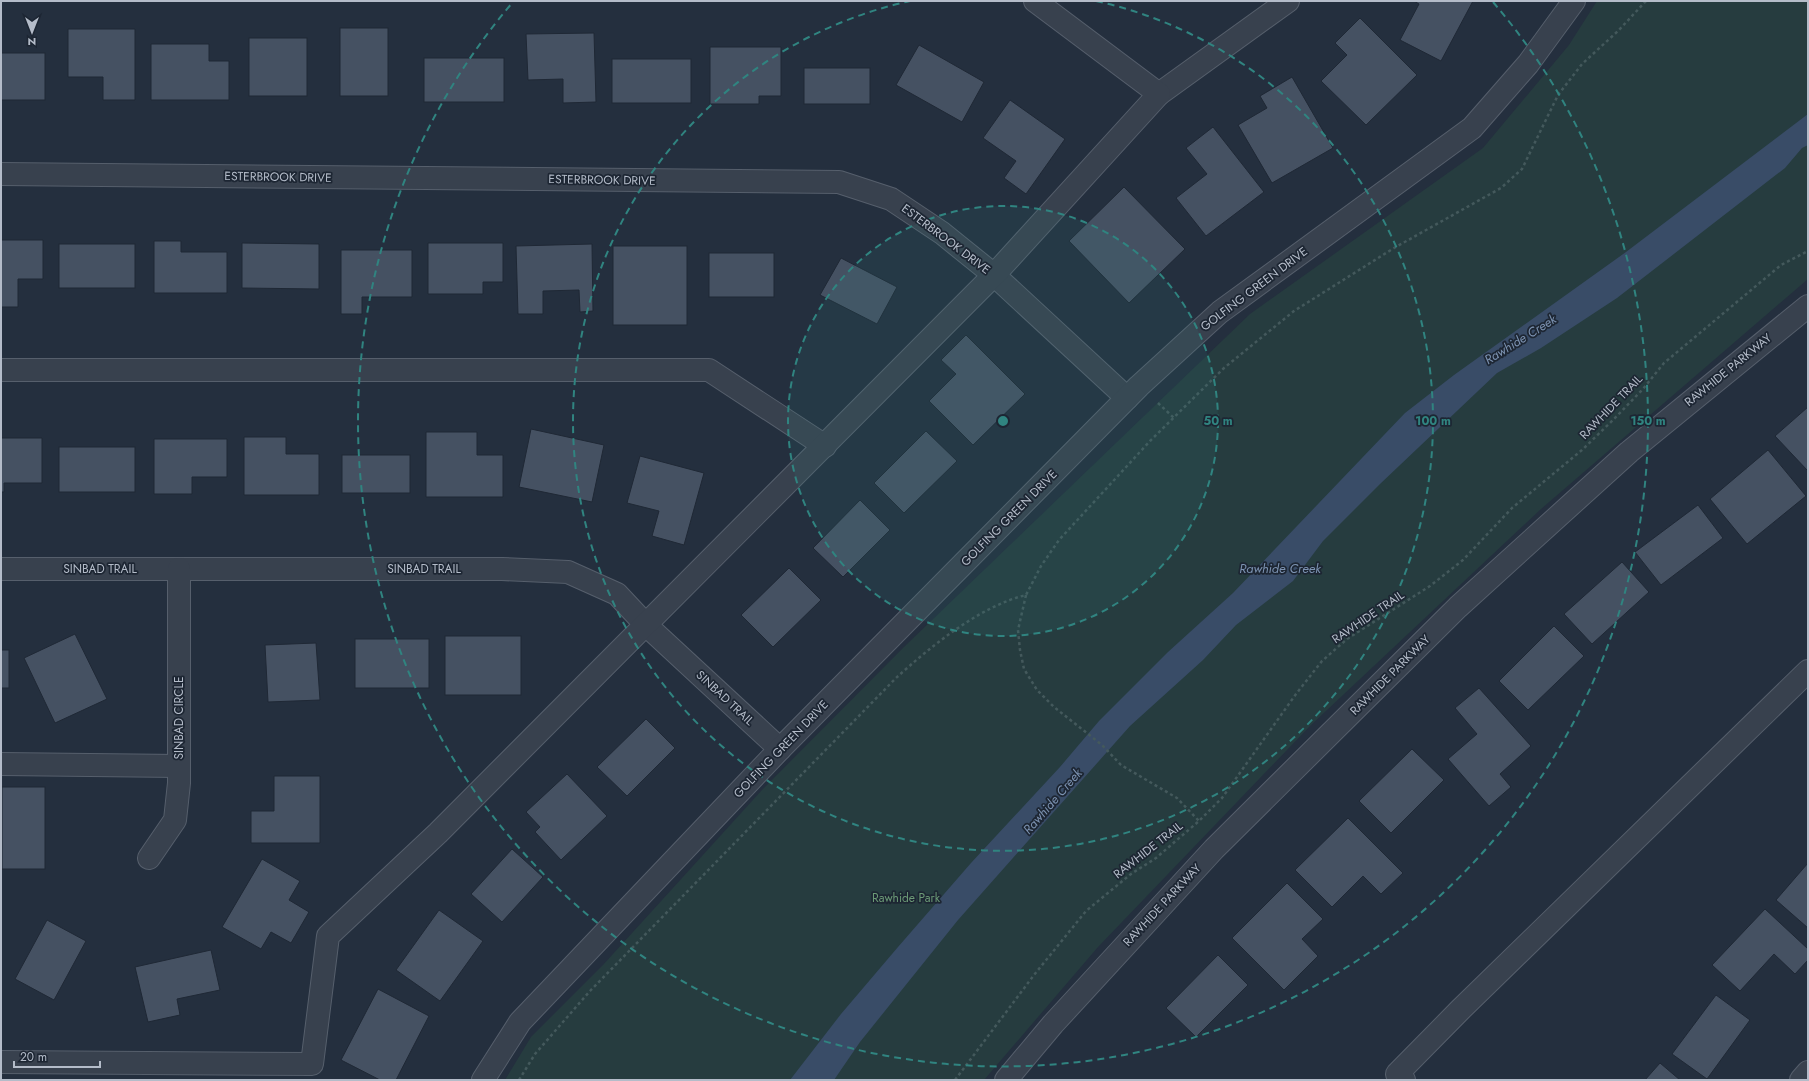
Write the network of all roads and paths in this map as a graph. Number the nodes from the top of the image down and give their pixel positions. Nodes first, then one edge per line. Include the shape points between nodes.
1 (1035, 1) edge
2 (1288, 1) edge
3 (1574, 1) edge
4 (1646, 1) edge
5 (1159, 94) junction
6 (1, 174) edge
7 (1808, 251) edge
8 (994, 275) junction
9 (1808, 306) edge
10 (1, 370) edge
11 (1127, 398) junction
12 (824, 446) junction
13 (1, 569) edge
14 (179, 569) junction
15 (1026, 595) junction
16 (646, 625) junction
17 (1808, 671) edge
18 (780, 750) junction
19 (1, 764) edge
20 (179, 766) junction
21 (1199, 820) junction
22 (149, 858) dead end
23 (1, 1062) edge
24 (1808, 1072) edge
25 (483, 1080) edge
26 (519, 1080) edge
27 (955, 1080) edge
28 (1006, 1080) edge
29 (1404, 1080) edge
30 (1801, 1080) edge

1 - 5 street
2 - 5 street
3 - 11 street, GOLFING GREEN DRIVE via 1528,64 1472,128 1220,312
4 - 15 path via 1582,64 1558,95 1522,169 1502,188 1394,248 1294,311 1224,368 1150,441 1059,540 1041,566
5 - 8 street
6 - 8 street, ESTERBROOK DRIVE via 839,182 891,199 942,233
7 - 21 path, RAWHIDE TRAIL via 1781,265 1664,363 1644,389 1613,420 1582,450 1512,508 1463,560 1430,586 1347,639 1322,661 1236,780
8 - 11 street, ESTERBROOK DRIVE
8 - 12 street
9 - 28 street, RAWHIDE PARKWAY via 1629,452 1458,607 1214,849 1053,1024
10 - 12 street via 709,370
11 - 18 street, GOLFING GREEN DRIVE
12 - 16 street
13 - 14 street, SINBAD TRAIL
14 - 16 street, SINBAD TRAIL via 502,569 568,572 617,594
14 - 20 street, SINBAD CIRCLE
15 - 21 path via 1018,630 1020,650 1024,669 1036,690 1102,745 1121,765 1177,798
15 - 26 path via 1006,600 962,626 922,654 896,678 590,991 535,1054
16 - 18 street, SINBAD TRAIL
16 - 23 street via 438,833 328,936 312,1064
17 - 29 street via 1460,1010 1397,1074
18 - 25 street, GOLFING GREEN DRIVE via 520,1022
19 - 20 street
20 - 22 street, SINBAD CIRCLE via 174,820
21 - 27 path, RAWHIDE TRAIL via 1156,858 1131,874 1086,911
24 - 30 street

